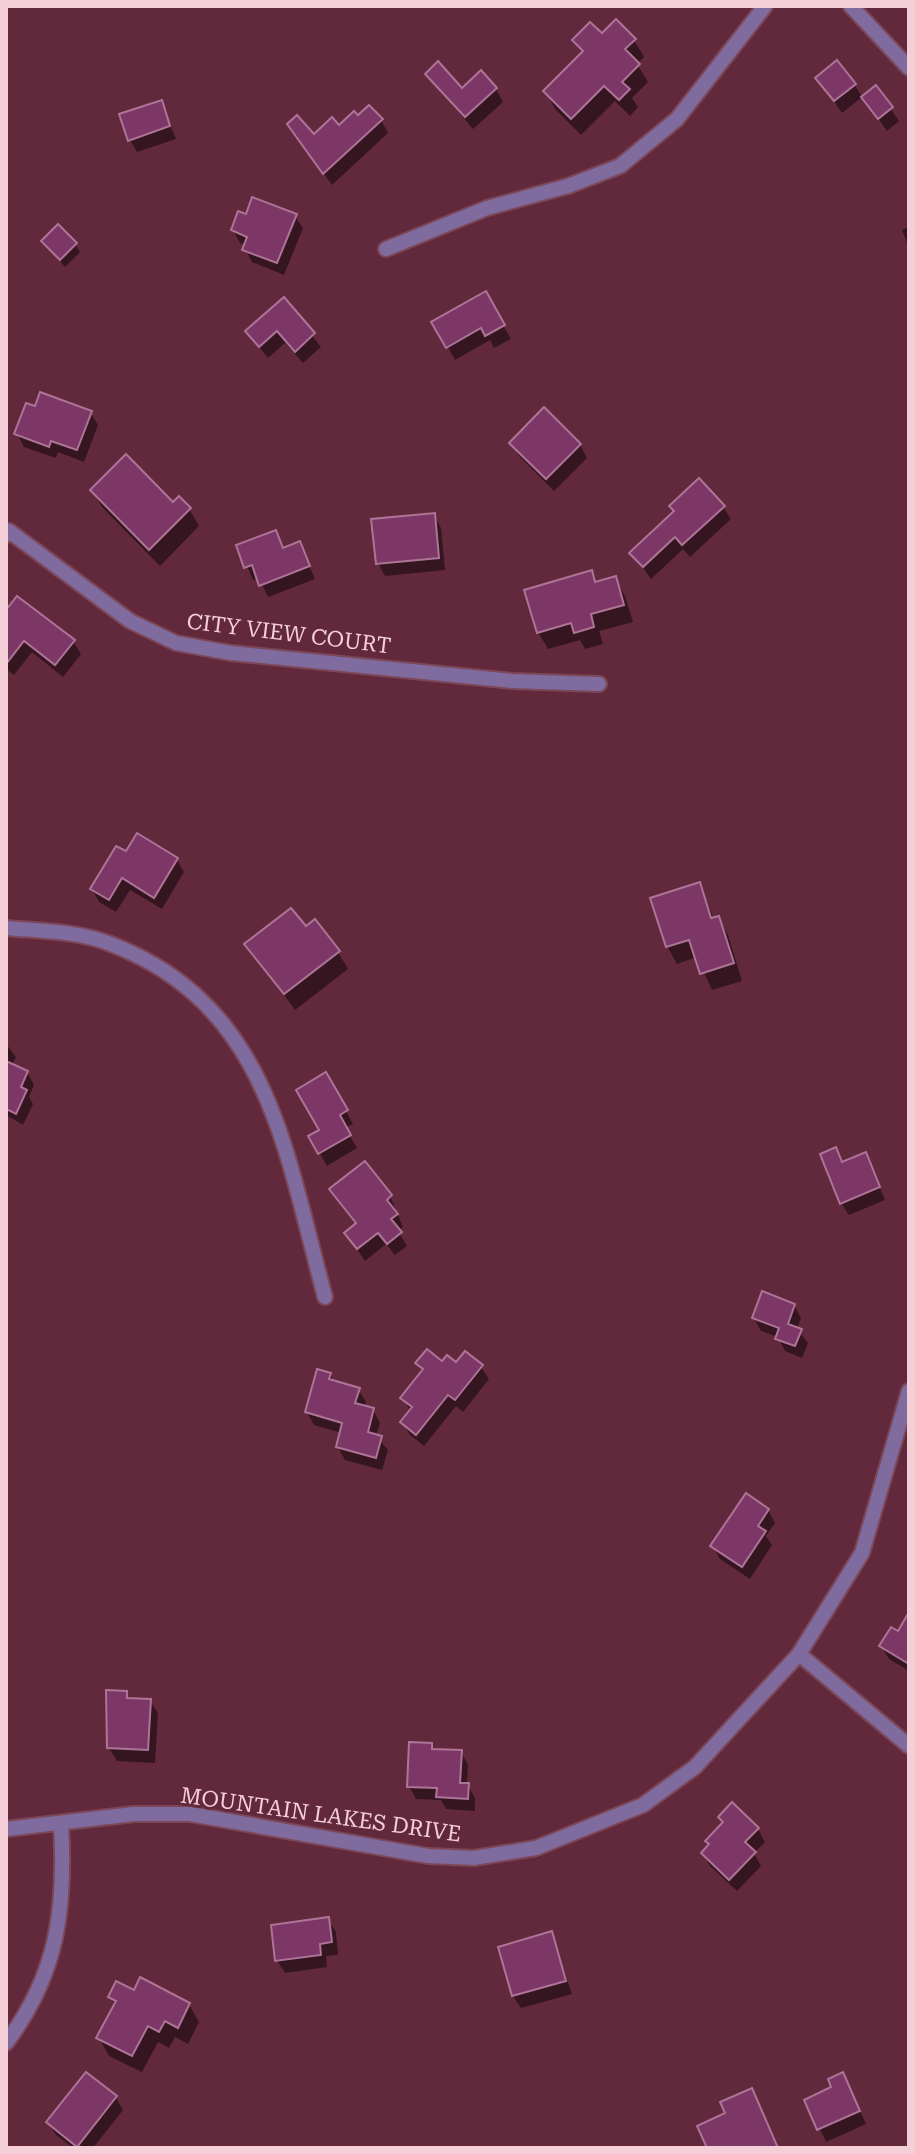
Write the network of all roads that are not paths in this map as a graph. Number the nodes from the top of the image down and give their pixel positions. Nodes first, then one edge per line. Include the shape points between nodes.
1 (765, 6) edge
2 (851, 6) edge
3 (909, 68) edge
4 (386, 249) dead end
5 (7, 533) edge
6 (599, 684) dead end
7 (6, 928) edge
8 (325, 1297) dead end
9 (909, 1391) edge
10 (799, 1654) junction
11 (909, 1746) edge
12 (61, 1824) junction
13 (6, 1829) edge
14 (6, 2043) edge

1 - 4 street via 677,119 620,166 487,208
2 - 3 street
5 - 6 street, CITY VIEW COURT via 130,621 176,643 512,681
7 - 8 street via 106,942 150,961 193,990 224,1021 251,1062 277,1123
9 - 10 street, MOUNTAIN LAKES DRIVE via 862,1553
10 - 11 street
10 - 12 street, MOUNTAIN LAKES DRIVE via 695,1767 643,1805 536,1848 474,1858 428,1856 190,1814 134,1814
12 - 13 street, MOUNTAIN LAKES DRIVE
12 - 14 street via 60,1917 32,2009

